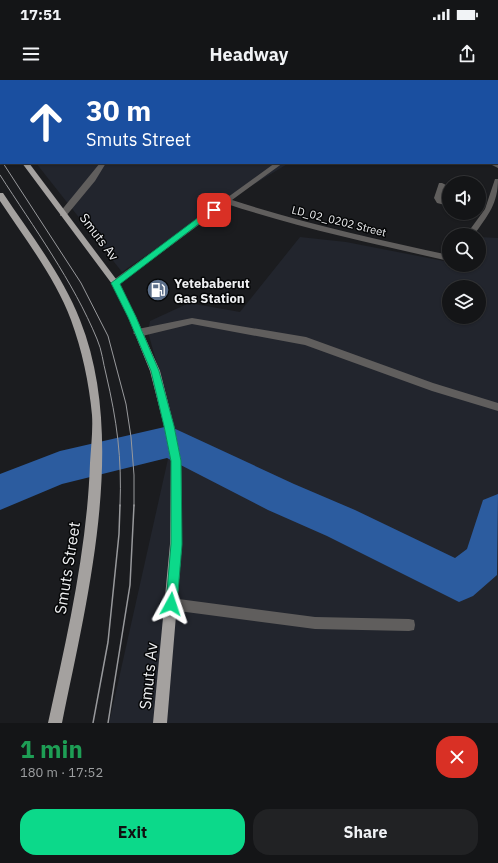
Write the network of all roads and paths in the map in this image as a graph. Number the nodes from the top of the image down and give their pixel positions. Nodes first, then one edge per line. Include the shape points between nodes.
1 (26, 164) edge
2 (102, 164) edge
3 (279, 164) edge
4 (498, 181) edge
5 (442, 185) dead end
6 (0, 195) edge
7 (226, 201) junction
8 (442, 202) edge
9 (486, 209) edge
10 (489, 209) junction
11 (63, 214) junction
12 (475, 228) edge
13 (442, 256) edge
14 (115, 283) junction
15 (138, 333) junction
16 (498, 406) edge
17 (171, 604) junction
18 (409, 625) dead end
19 (55, 723) edge
20 (160, 723) edge

1 - 11 main road, Smuts Av
2 - 11 street
3 - 7 street
4 - 10 street
5 - 8 street via 438,198
6 - 19 main road, Smuts Street via 52,274 75,319 87,354 97,416 96,486 89,549
7 - 13 street, LD_02_0202 Street via 350,236
7 - 14 street
9 - 10 street
10 - 12 street
11 - 14 main road, Smuts Av
14 - 15 main road, Smuts Av
15 - 16 street via 192,321 306,340 432,387
15 - 17 main road, Smuts Av via 155,371 176,461 176,544
17 - 18 street via 315,623
17 - 20 main road, Smuts Av

